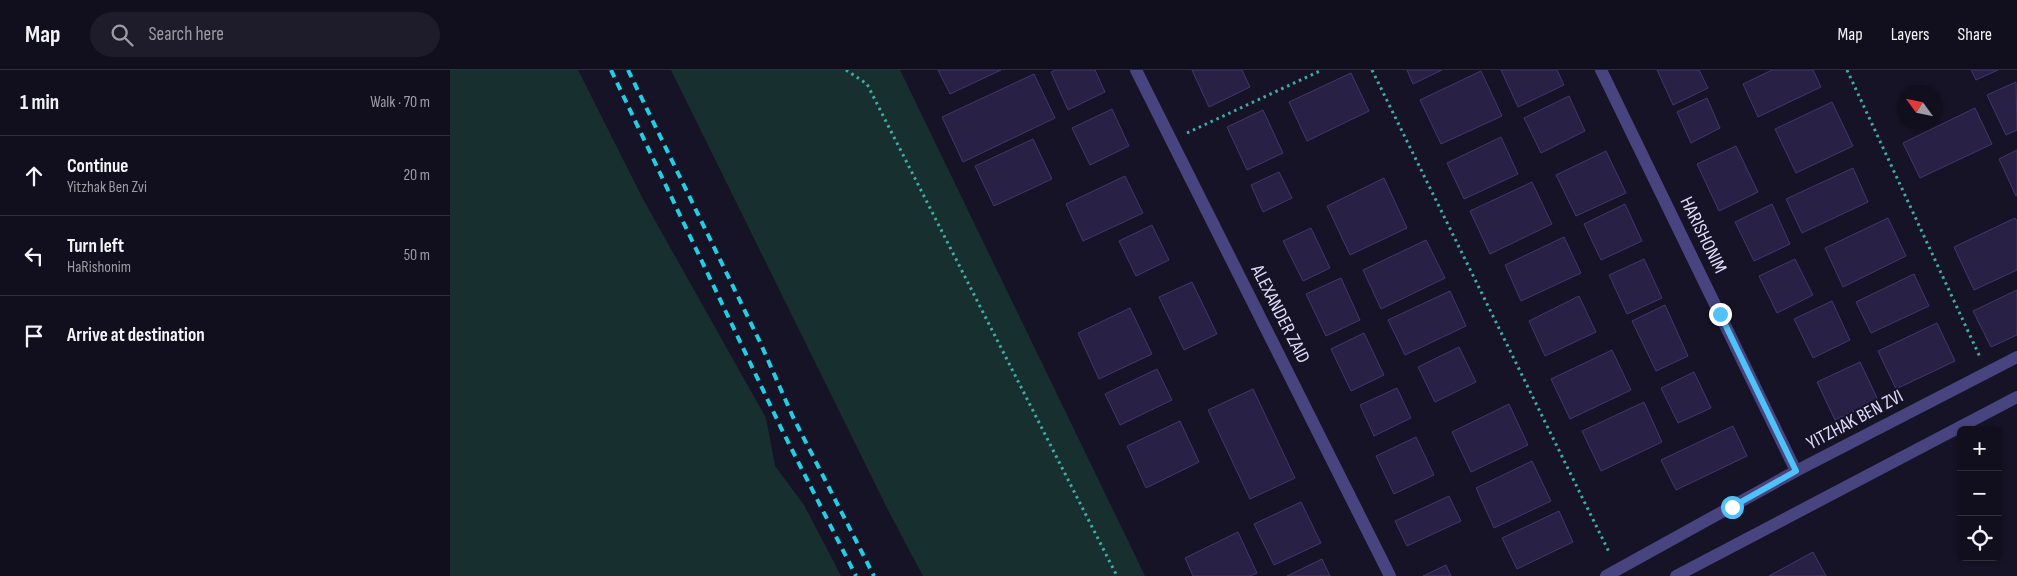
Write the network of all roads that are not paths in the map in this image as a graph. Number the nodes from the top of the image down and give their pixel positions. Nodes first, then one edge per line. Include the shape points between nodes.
1 (1136, 70) edge
2 (1601, 70) edge
3 (2017, 357) edge
4 (2017, 397) edge
5 (1796, 471) junction
6 (1390, 576) edge
7 (1606, 576) edge
8 (1676, 576) edge

1 - 6 street, ALEXANDER ZAID
2 - 5 street, HARISHONIM
3 - 5 street, YITZHAK BEN ZVI
4 - 8 street
5 - 7 street, YITZHAK BEN ZVI

